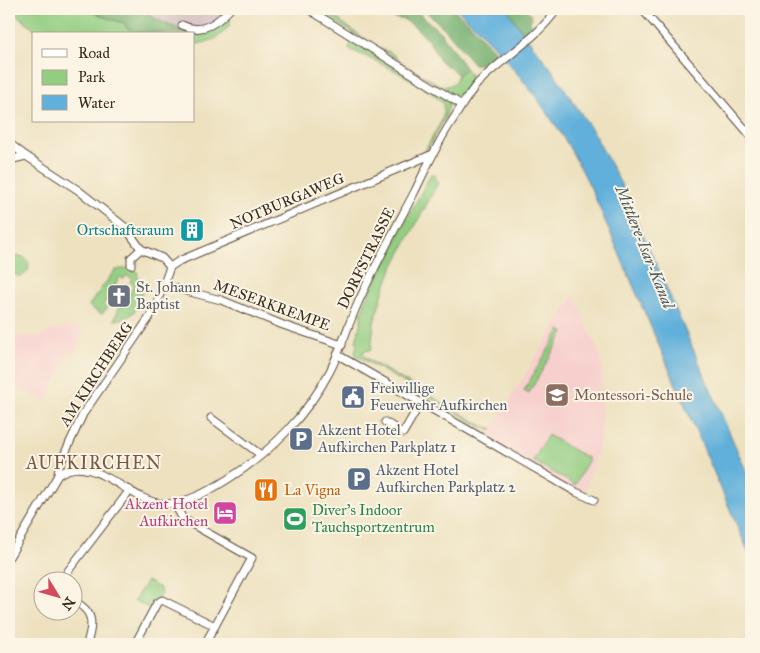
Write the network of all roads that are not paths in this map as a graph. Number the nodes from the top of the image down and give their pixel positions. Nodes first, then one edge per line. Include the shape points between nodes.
1 (230, 9) edge
2 (308, 9) edge
3 (557, 9) edge
4 (642, 9) edge
5 (182, 25) dead end
6 (462, 106) junction
7 (751, 136) edge
8 (9, 142) edge
9 (434, 154) junction
10 (26, 156) junction
11 (9, 160) edge
12 (141, 249) junction
13 (131, 265) dead end
14 (170, 267) junction
15 (163, 285) junction
16 (342, 345) junction
17 (338, 355) junction
18 (421, 402) junction
19 (211, 418) dead end
20 (385, 422) dead end
21 (66, 452) junction
22 (260, 455) junction
23 (68, 468) junction
24 (58, 475) junction
25 (130, 490) junction
26 (594, 500) dead end
27 (174, 503) junction
28 (9, 557) edge
29 (69, 570) edge
30 (82, 606) edge
31 (215, 626) junction
32 (87, 644) edge
33 (135, 644) edge
34 (205, 644) edge

1 - 5 street via 210,26 197,29
2 - 6 street
3 - 6 street, DORFSTRASSE via 478,84
4 - 7 street
6 - 9 street, DORFSTRASSE
8 - 10 street
9 - 14 street, NOTBURGAWEG
9 - 16 street, DORFSTRASSE via 358,303
10 - 11 street
10 - 12 street via 125,226
12 - 13 street via 131,258
12 - 14 street via 162,258
14 - 15 street
15 - 16 street, MESERKREMPE via 221,300
15 - 21 street, AM KIRCHBERG via 148,318 83,414
16 - 17 street, DORFSTRASSE
17 - 18 street
17 - 22 street, DORFSTRASSE via 301,416
18 - 20 street via 403,433
18 - 26 street
19 - 22 street
21 - 23 street
21 - 24 street, AM KIRCHBERG
22 - 27 street, DORFSTRASSE via 209,490
23 - 24 street
23 - 25 street, DORFSTRASSE via 88,470
24 - 28 street
25 - 27 street, DORFSTRASSE via 161,504
25 - 29 street
27 - 31 street via 183,519 252,558
30 - 32 street via 92,623
31 - 33 street via 162,600
31 - 34 street

